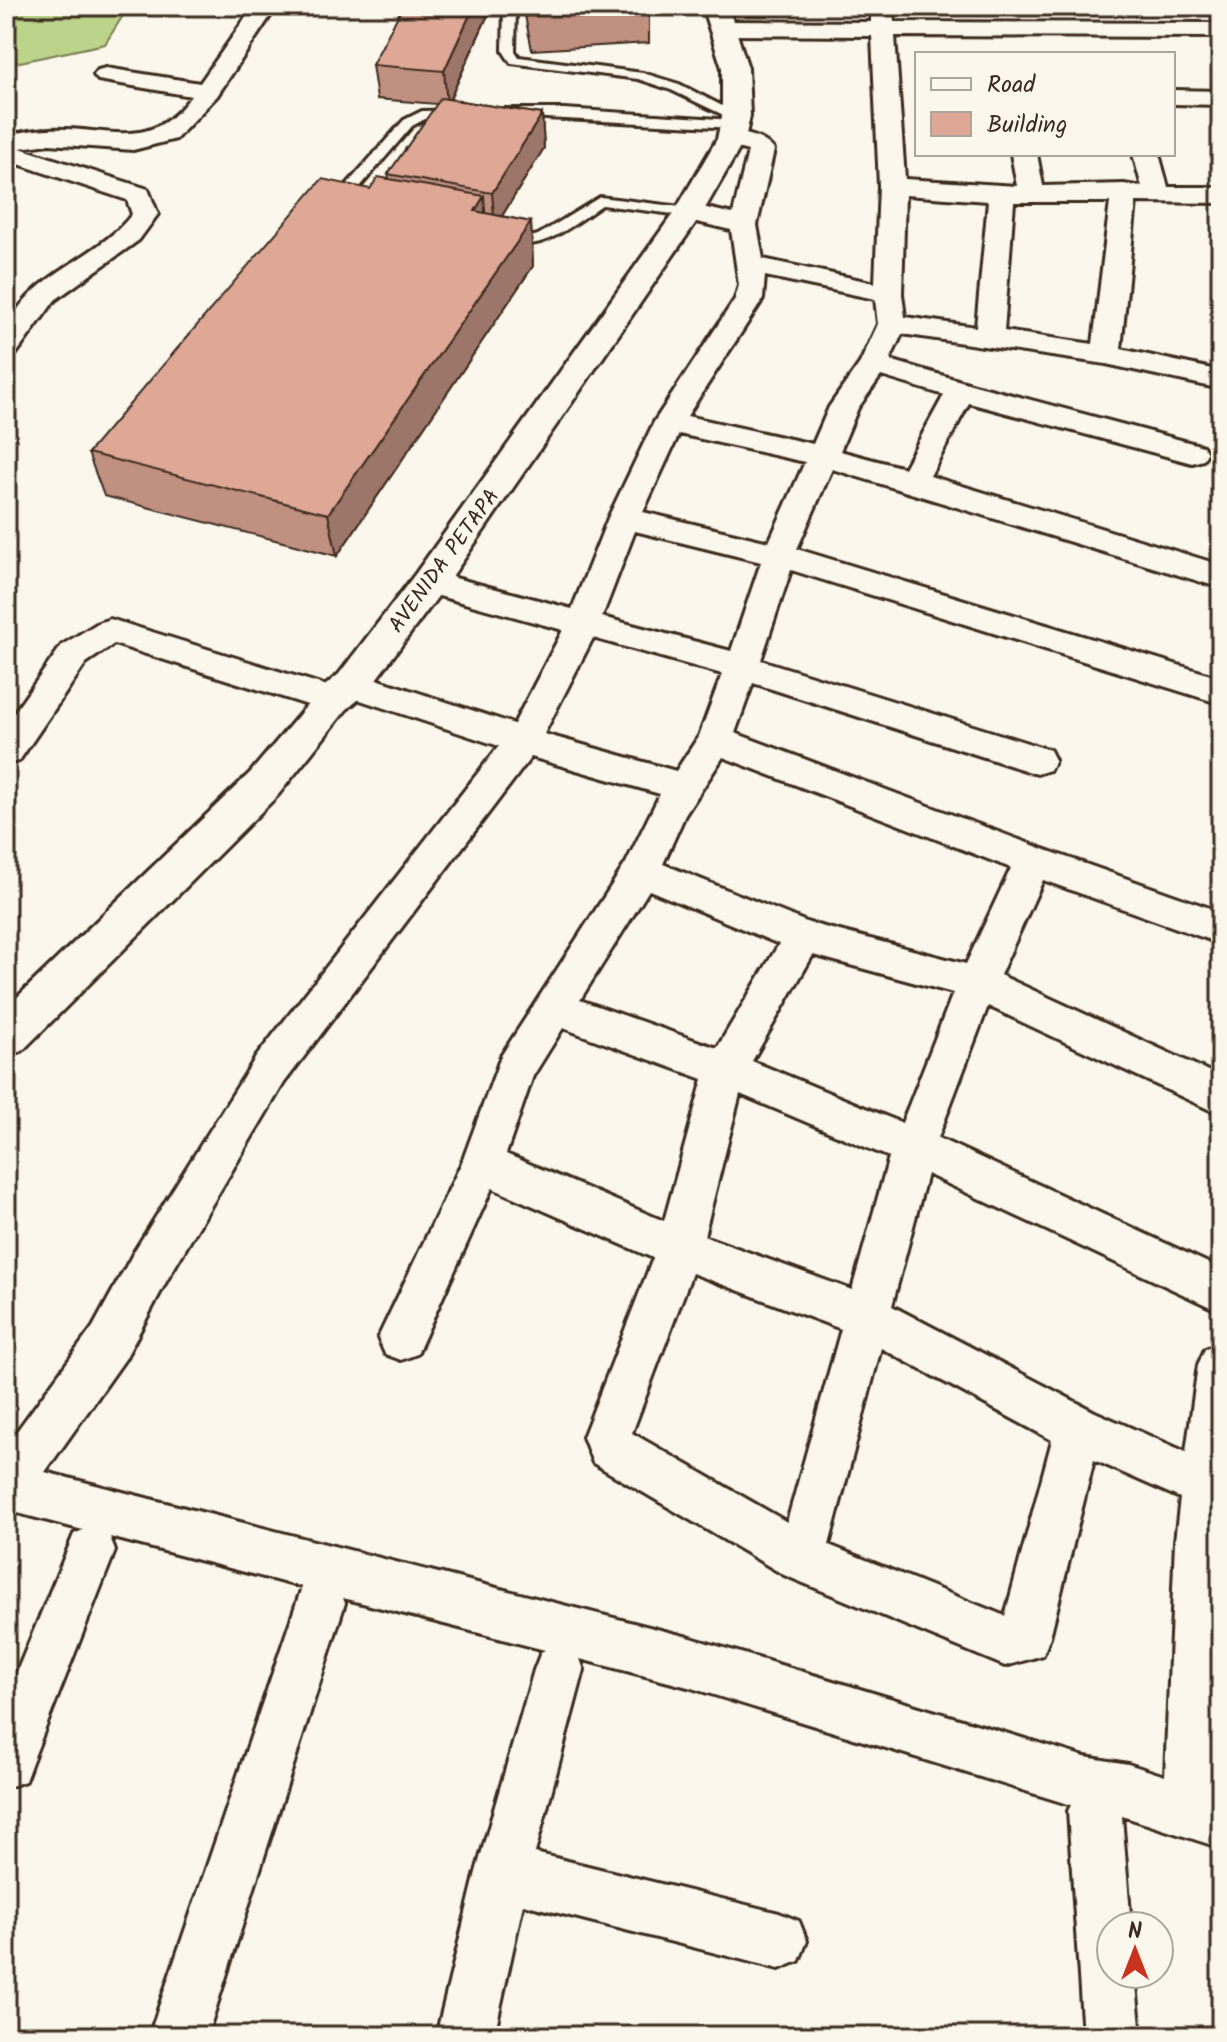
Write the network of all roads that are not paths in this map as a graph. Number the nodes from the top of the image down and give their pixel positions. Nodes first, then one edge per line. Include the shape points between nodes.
1 (266, 6) edge
2 (510, 6) edge
3 (873, 14) edge
4 (719, 17) edge
5 (1008, 17) edge
6 (1110, 17) edge
7 (1221, 30) edge
8 (1013, 52) edge
9 (1118, 52) edge
10 (106, 75) dead end
11 (208, 91) junction
12 (902, 92) edge
13 (1175, 97) edge
14 (1221, 98) edge
15 (469, 112) edge
16 (496, 112) edge
17 (734, 126) junction
18 (6, 143) edge
19 (6, 152) edge
20 (1024, 156) edge
21 (1147, 156) edge
22 (892, 186) junction
23 (1124, 192) junction
24 (1157, 193) junction
25 (1002, 194) junction
26 (1031, 194) junction
27 (1221, 195) edge
28 (356, 209) edge
29 (689, 212) junction
30 (744, 225) junction
31 (487, 233) edge
32 (748, 264) junction
33 (890, 309) junction
34 (989, 337) junction
35 (6, 348) edge
36 (1106, 355) junction
37 (874, 364) junction
38 (1221, 380) edge
39 (961, 391) junction
40 (669, 422) junction
41 (1192, 453) dead end
42 (822, 456) junction
43 (912, 481) junction
44 (624, 518) junction
45 (779, 555) junction
46 (1221, 577) edge
47 (429, 582) junction
48 (583, 624) junction
49 (743, 667) junction
50 (1221, 691) edge
51 (343, 692) junction
52 (715, 740) junction
53 (523, 741) junction
54 (6, 751) edge
55 (1037, 760) dead end
56 (683, 787) junction
57 (1033, 861) junction
58 (641, 871) junction
59 (1221, 928) edge
60 (803, 937) junction
61 (977, 983) junction
62 (554, 1008) junction
63 (6, 1037) edge
64 (726, 1069) junction
65 (1221, 1097) edge
66 (913, 1147) junction
67 (482, 1164) junction
68 (679, 1248) junction
69 (1221, 1291) edge
70 (865, 1316) junction
71 (401, 1338) dead end
72 (1221, 1365) edge
73 (1078, 1429) junction
74 (6, 1486) edge
75 (1214, 1488) edge
76 (91, 1551) dead end
77 (801, 1558) junction
78 (320, 1603) dead end
79 (559, 1670) dead end
80 (6, 1762) edge
81 (1095, 1811) dead end
82 (1205, 1815) edge
83 (503, 1872) junction
84 (779, 1941) dead end
85 (178, 2036) edge
86 (465, 2036) edge
87 (1112, 2036) edge

1 - 11 street
2 - 17 lane via 509,51 515,60 639,76 675,87
3 - 4 street
3 - 5 street
3 - 12 street
4 - 17 main road via 735,68
5 - 6 street
5 - 8 street
6 - 7 street
6 - 9 street
10 - 11 street
11 - 18 street via 167,134 146,140 49,136
12 - 22 street
13 - 14 street
15 - 28 lane via 422,115 408,123 340,201 341,207
16 - 17 lane
17 - 29 main road, AVENIDA PETAPA
17 - 30 street via 761,150
19 - 35 street via 139,195 145,214 130,234 45,294
20 - 26 street
21 - 24 street
22 - 25 street
22 - 33 street
23 - 24 street
23 - 26 street
23 - 36 street
24 - 27 street
25 - 26 street
25 - 34 street
29 - 30 street
29 - 31 lane via 600,201 536,240
29 - 47 main road, AVENIDA PETAPA
30 - 32 street
32 - 33 street
32 - 40 street via 753,285 749,299
33 - 34 street
33 - 37 street
34 - 36 street
36 - 38 street
37 - 39 street
37 - 42 street via 844,407
39 - 41 street
39 - 43 street
40 - 42 street
40 - 44 street
42 - 43 street
42 - 45 street
43 - 46 street
44 - 45 street
44 - 48 street
45 - 49 street
45 - 50 street
47 - 48 street
47 - 51 main road, AVENIDA PETAPA
48 - 49 street
48 - 53 street
49 - 52 street
49 - 55 street
51 - 53 street
51 - 54 street via 110,631 74,654
51 - 63 main road, AVENIDA PETAPA via 264,784
52 - 56 street
52 - 57 street
53 - 56 street
53 - 74 street via 270,1070 109,1343
56 - 58 street
57 - 59 street
57 - 61 street
58 - 60 street
58 - 62 street
60 - 61 street
60 - 64 street
61 - 65 street
61 - 66 street
62 - 64 street
62 - 67 street via 515,1069
64 - 66 street
64 - 68 street
66 - 69 street
66 - 70 street
67 - 68 street
67 - 71 street
68 - 70 street
68 - 77 street via 607,1437 610,1446
70 - 73 street
70 - 77 street
72 - 75 street
73 - 75 street
73 - 77 street via 1025,1637 1005,1641
74 - 82 street via 688,1662
75 - 82 street via 1199,1541
76 - 80 street
78 - 85 street
79 - 83 street
81 - 87 street
83 - 84 street
83 - 86 street

